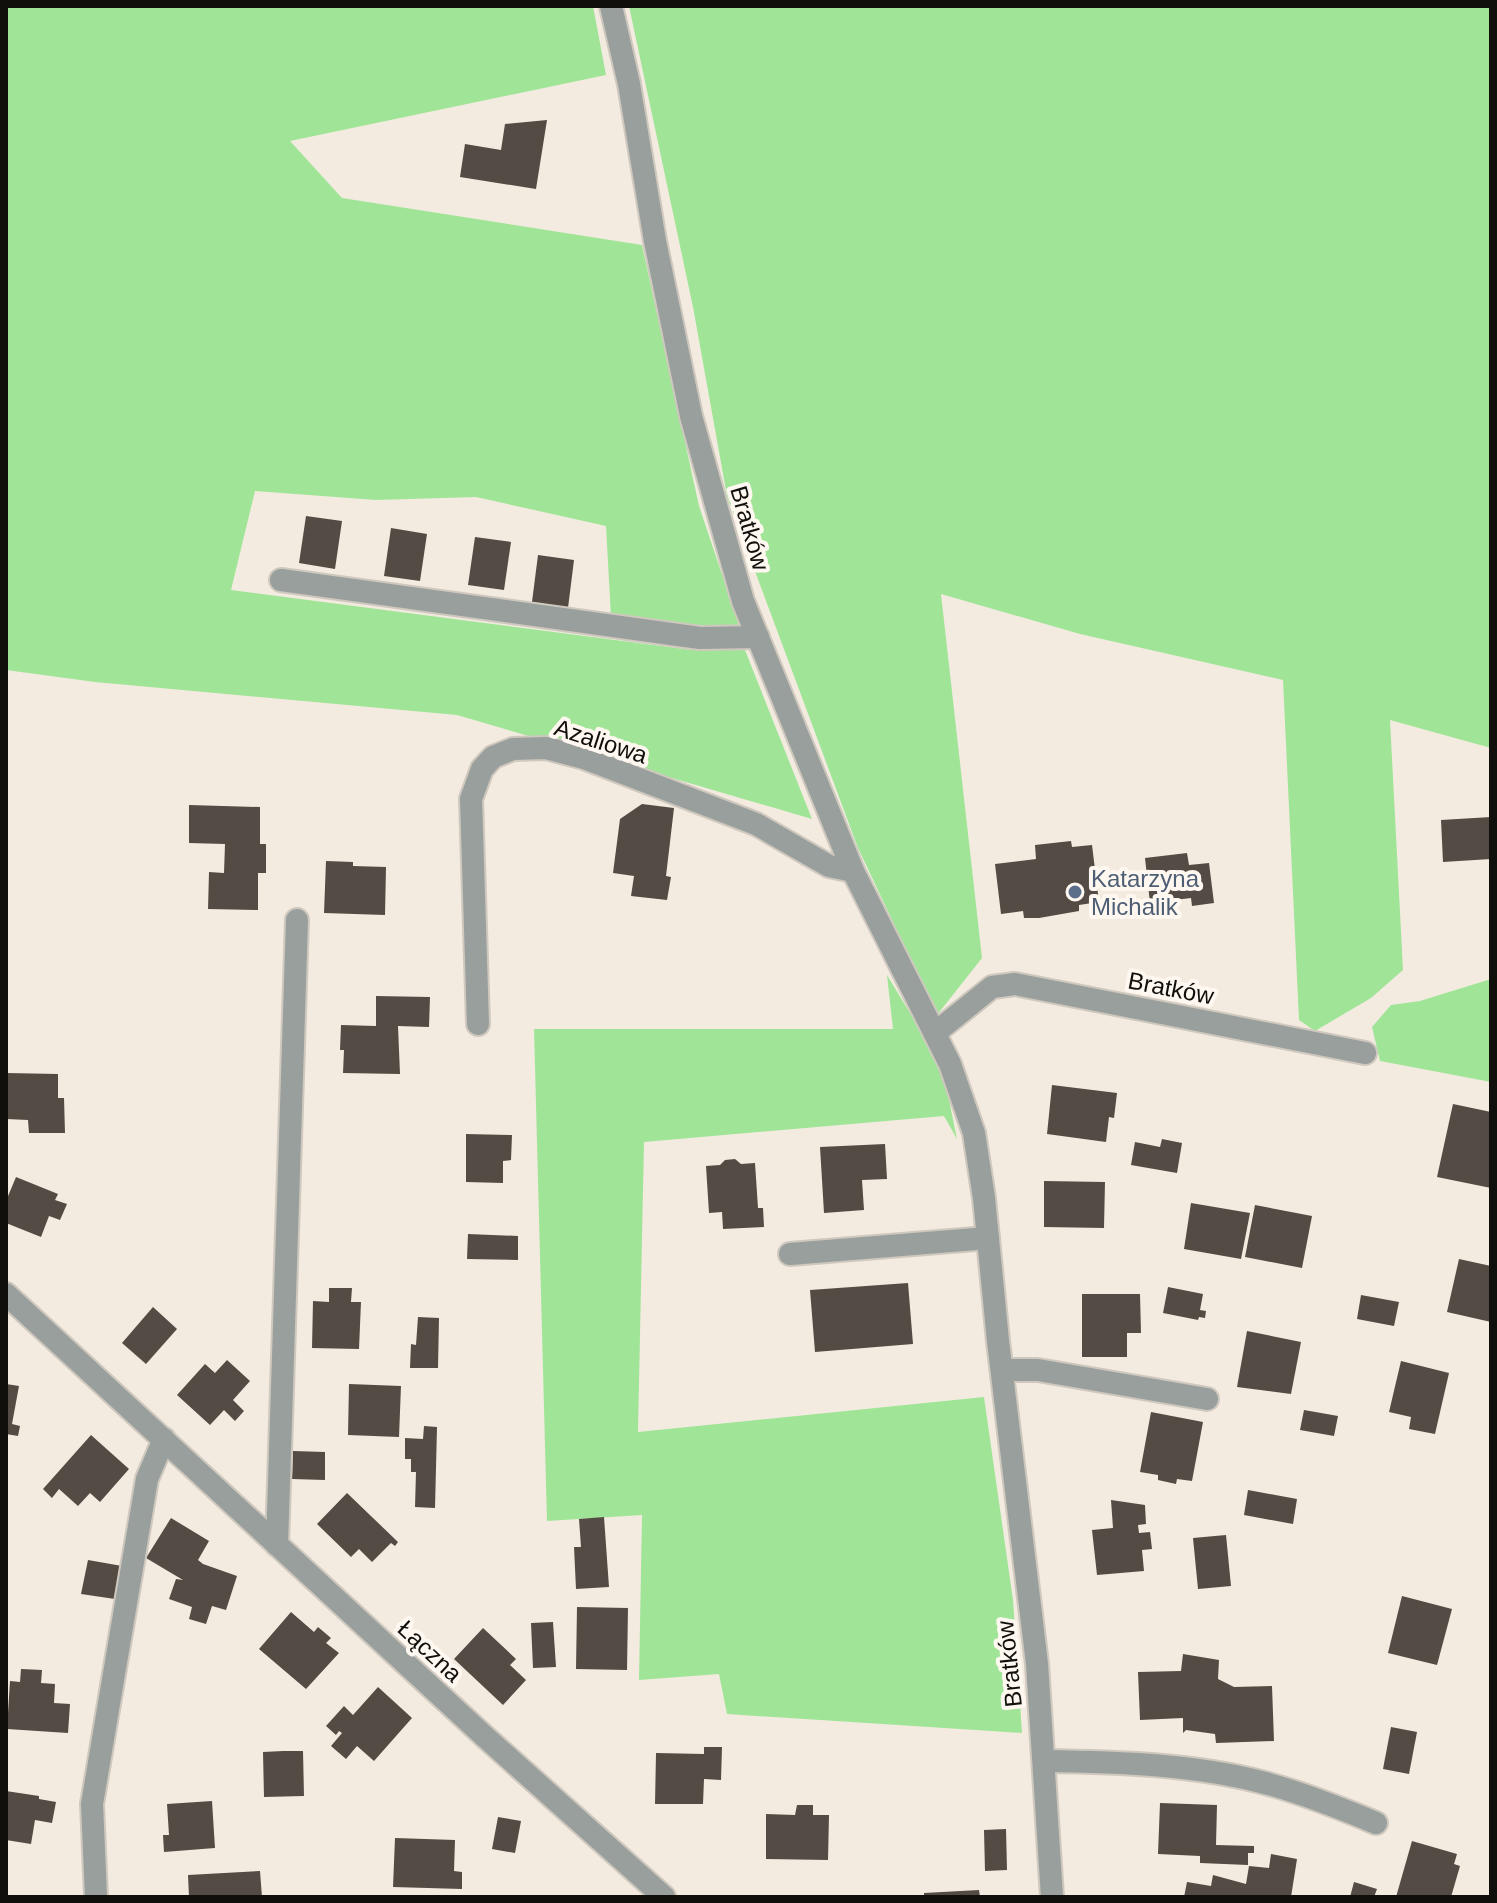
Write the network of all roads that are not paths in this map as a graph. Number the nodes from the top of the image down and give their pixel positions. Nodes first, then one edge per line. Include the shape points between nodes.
1 (611, 6) edge
2 (281, 580) dead end
3 (758, 637) junction
4 (853, 871) junction
5 (297, 920) dead end
6 (478, 1024) dead end
7 (935, 1033) junction
8 (1365, 1053) dead end
9 (988, 1238) junction
10 (790, 1254) dead end
11 (6, 1294) edge
12 (1002, 1370) junction
13 (1207, 1399) dead end
14 (164, 1439) junction
15 (277, 1545) junction
16 (1044, 1761) junction
17 (1376, 1823) dead end
18 (96, 1897) edge
19 (664, 1897) edge
20 (1052, 1897) edge

1 - 3 street, Bratków via 691,416
2 - 3 street via 700,638
3 - 4 street, Bratków
4 - 6 street, Azaliowa via 829,866 756,824 584,758 531,746 500,753 482,769 471,799
4 - 7 street, Bratków
5 - 15 street
7 - 8 street, Bratków via 992,987 1015,984
7 - 9 street, Bratków via 974,1133
9 - 10 street
9 - 12 street, Bratków
11 - 14 street, Łączna
12 - 13 street via 1038,1370
12 - 16 street, Bratków
14 - 15 street, Łączna
14 - 18 street via 147,1479 92,1804
15 - 19 street, Łączna
16 - 17 street via 1117,1762 1246,1778
16 - 20 street, Bratków

